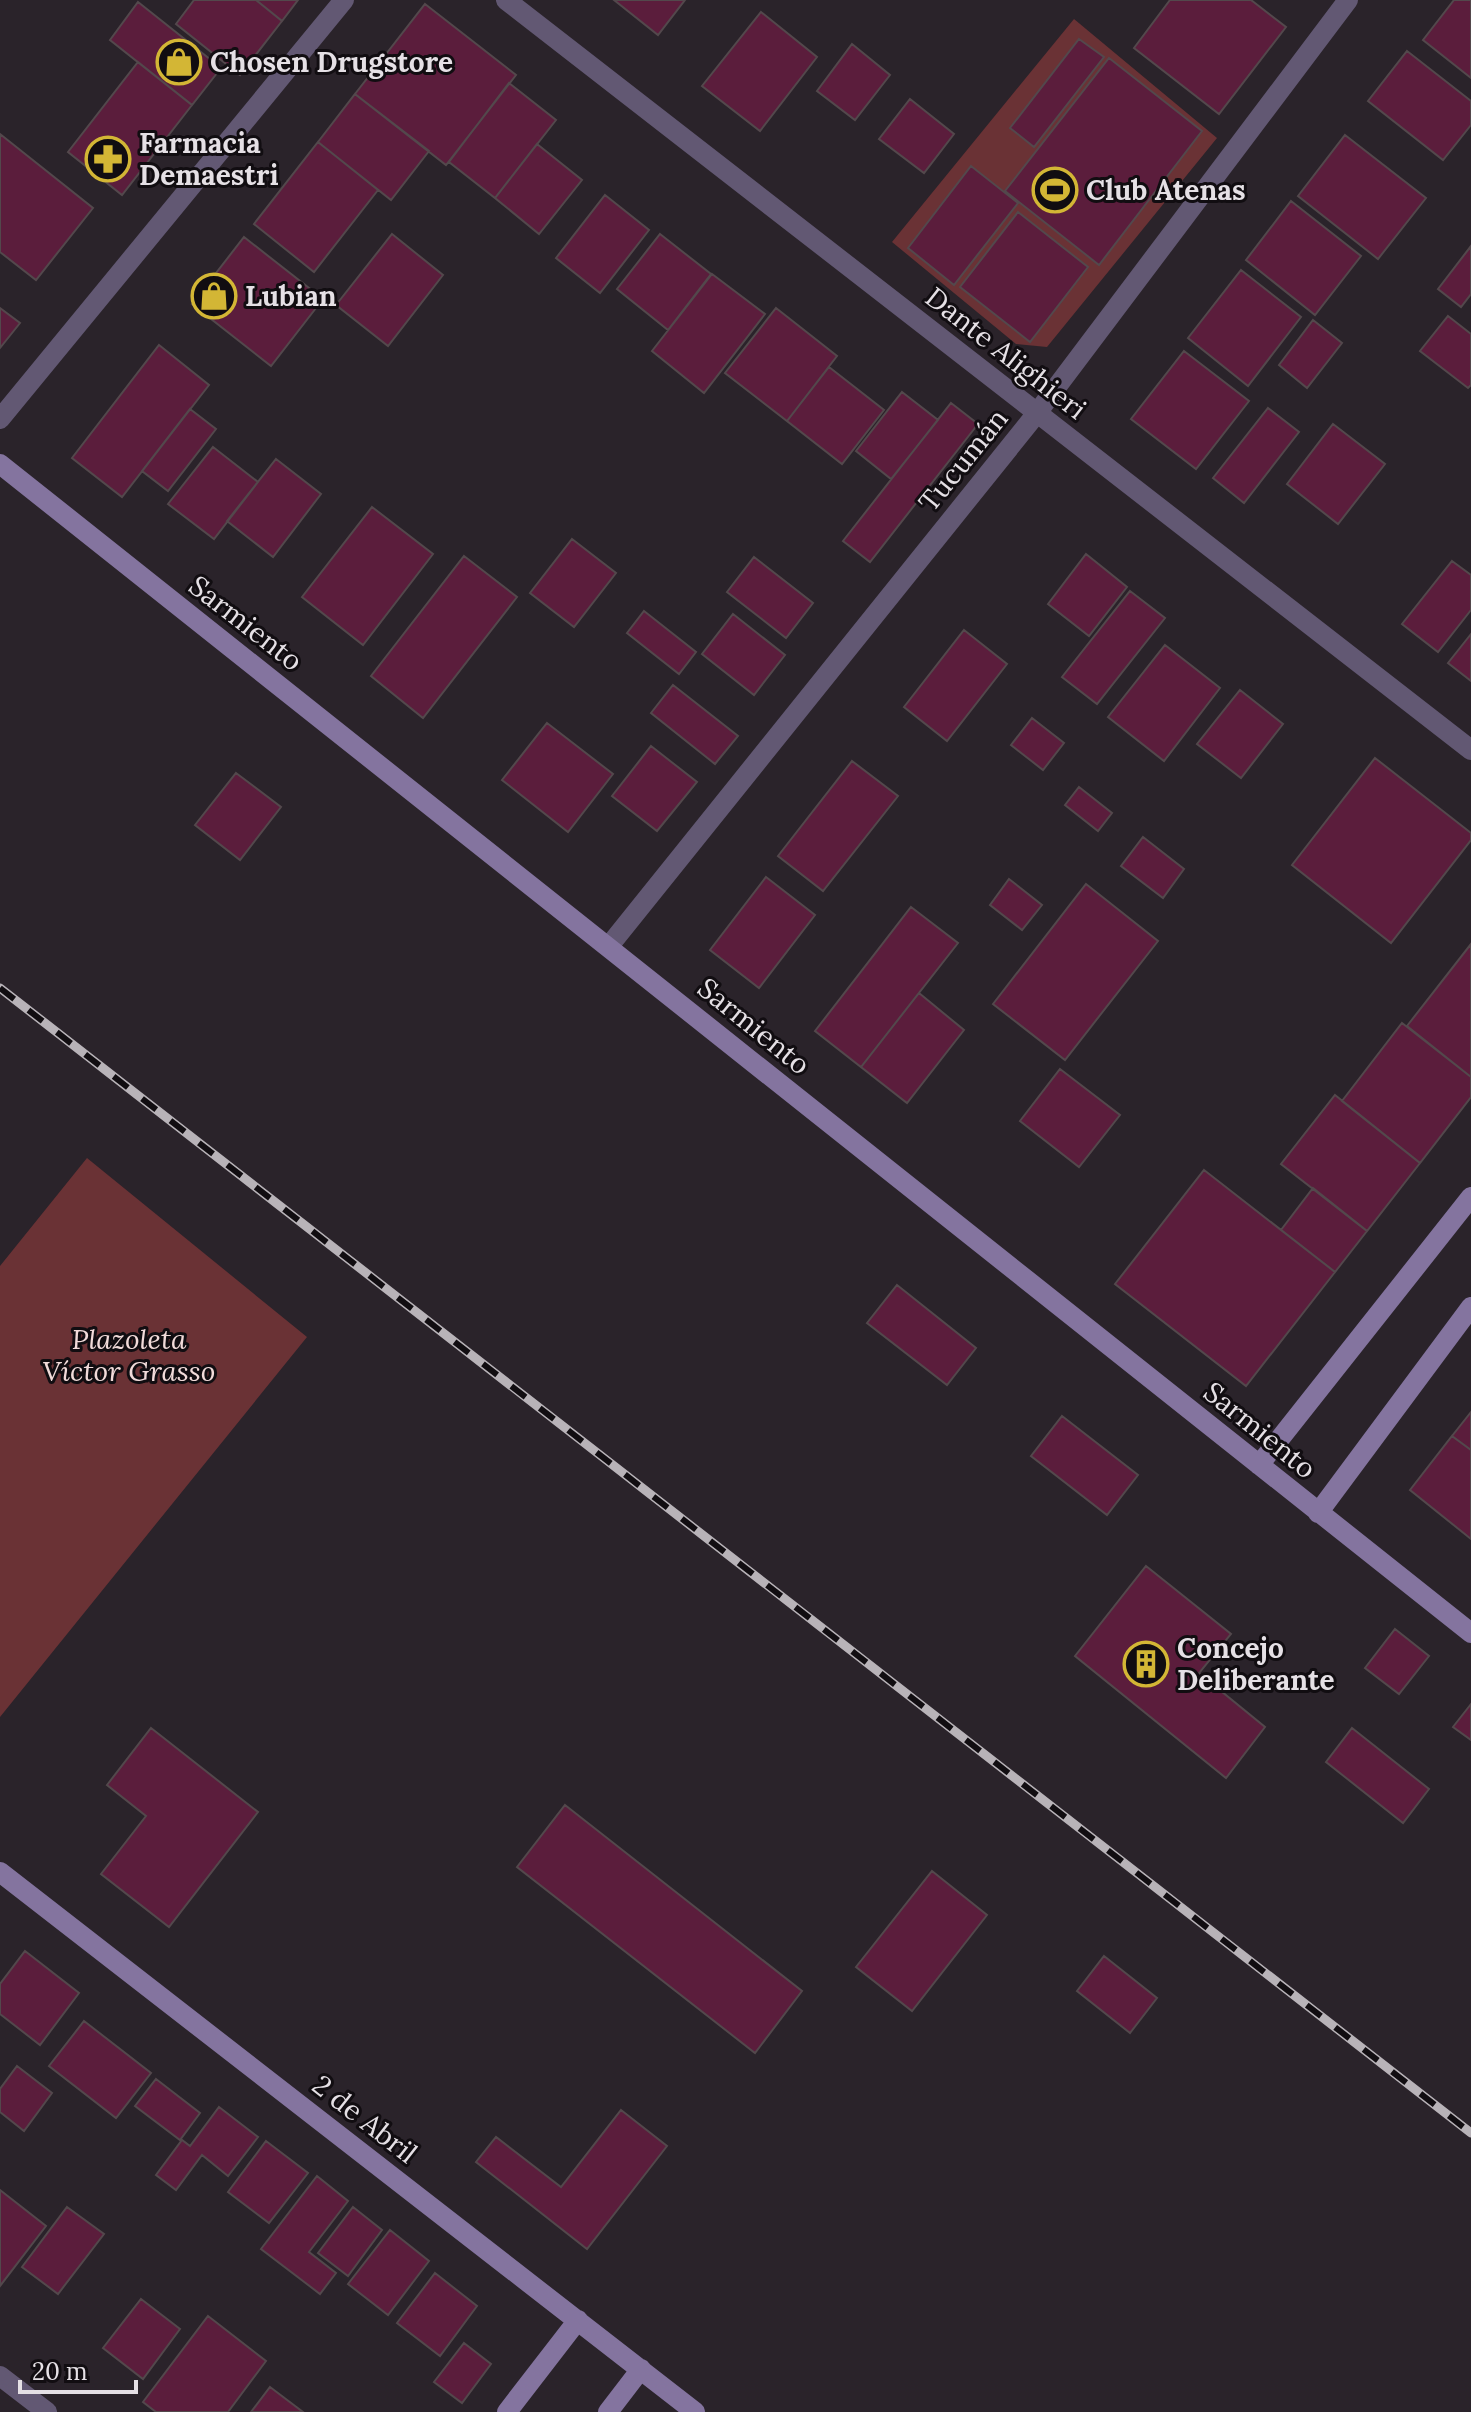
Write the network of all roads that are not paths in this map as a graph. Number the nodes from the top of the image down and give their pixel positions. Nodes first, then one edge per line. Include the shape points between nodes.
1 (344, 0) edge
2 (506, 0) edge
3 (1348, 0) edge
4 (1037, 413) junction
5 (0, 419) edge
6 (0, 464) edge
7 (1471, 750) edge
8 (609, 946) junction
9 (1471, 1197) edge
10 (1471, 1307) edge
11 (1259, 1465) junction
12 (1318, 1513) junction
13 (1471, 1633) edge
14 (0, 1872) edge
15 (578, 2320) junction
16 (641, 2369) junction
17 (0, 2376) edge
18 (47, 2412) edge
19 (507, 2412) edge
20 (608, 2412) edge
21 (695, 2412) edge

1 - 5 street
2 - 4 street, Dante Alighieri
3 - 4 street, Tucumán
4 - 7 street, Dante Alighieri
4 - 8 street, Tucumán
6 - 8 street, Sarmiento
8 - 11 street, Sarmiento
9 - 11 street
10 - 12 street
11 - 12 street, Sarmiento
12 - 13 street, Sarmiento
14 - 15 street, 2 de Abril
15 - 16 street, 2 de Abril
15 - 19 street
16 - 20 street
16 - 21 street, 2 de Abril
17 - 18 street

